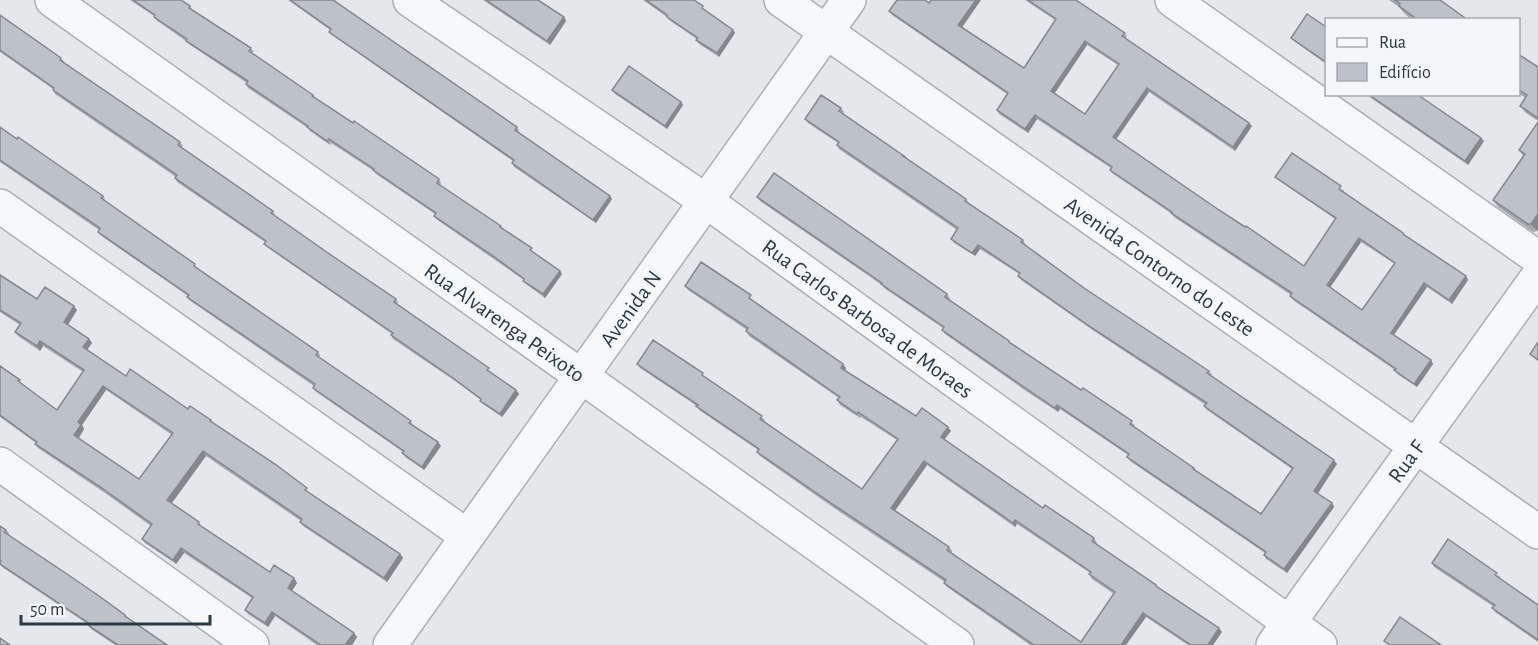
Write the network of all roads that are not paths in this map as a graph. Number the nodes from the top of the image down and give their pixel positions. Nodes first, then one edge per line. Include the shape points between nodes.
1 (52, 0) edge
2 (410, 0) edge
3 (781, 0) edge
4 (849, 0) edge
5 (1172, 0) edge
6 (826, 32) junction
7 (706, 201) junction
8 (0, 206) edge
9 (1538, 258) edge
10 (1538, 276) edge
11 (581, 376) junction
12 (1416, 446) junction
13 (0, 464) edge
14 (1538, 532) edge
15 (467, 536) junction
16 (1281, 634) edge
17 (252, 645) edge
18 (390, 645) edge
19 (957, 645) edge
20 (1320, 645) edge

1 - 11 street, Rua Alvarenga Peixoto
2 - 7 street, Rua Carlos Barbosa de Moraes
3 - 6 street, Avenida Contorno do Leste
4 - 6 street, Avenida N
5 - 9 street
6 - 7 street, Avenida N
6 - 12 street, Avenida Contorno do Leste
7 - 11 street, Avenida N
7 - 16 street, Rua Carlos Barbosa de Moraes
8 - 15 street
10 - 12 street, Rua F
11 - 15 street, Avenida N
11 - 19 street, Rua Alvarenga Peixoto
12 - 14 street, Avenida Contorno do Leste
12 - 16 street, Rua F
13 - 17 street
15 - 18 street, Avenida N
16 - 20 street, Rua Carlos Barbosa de Moraes

